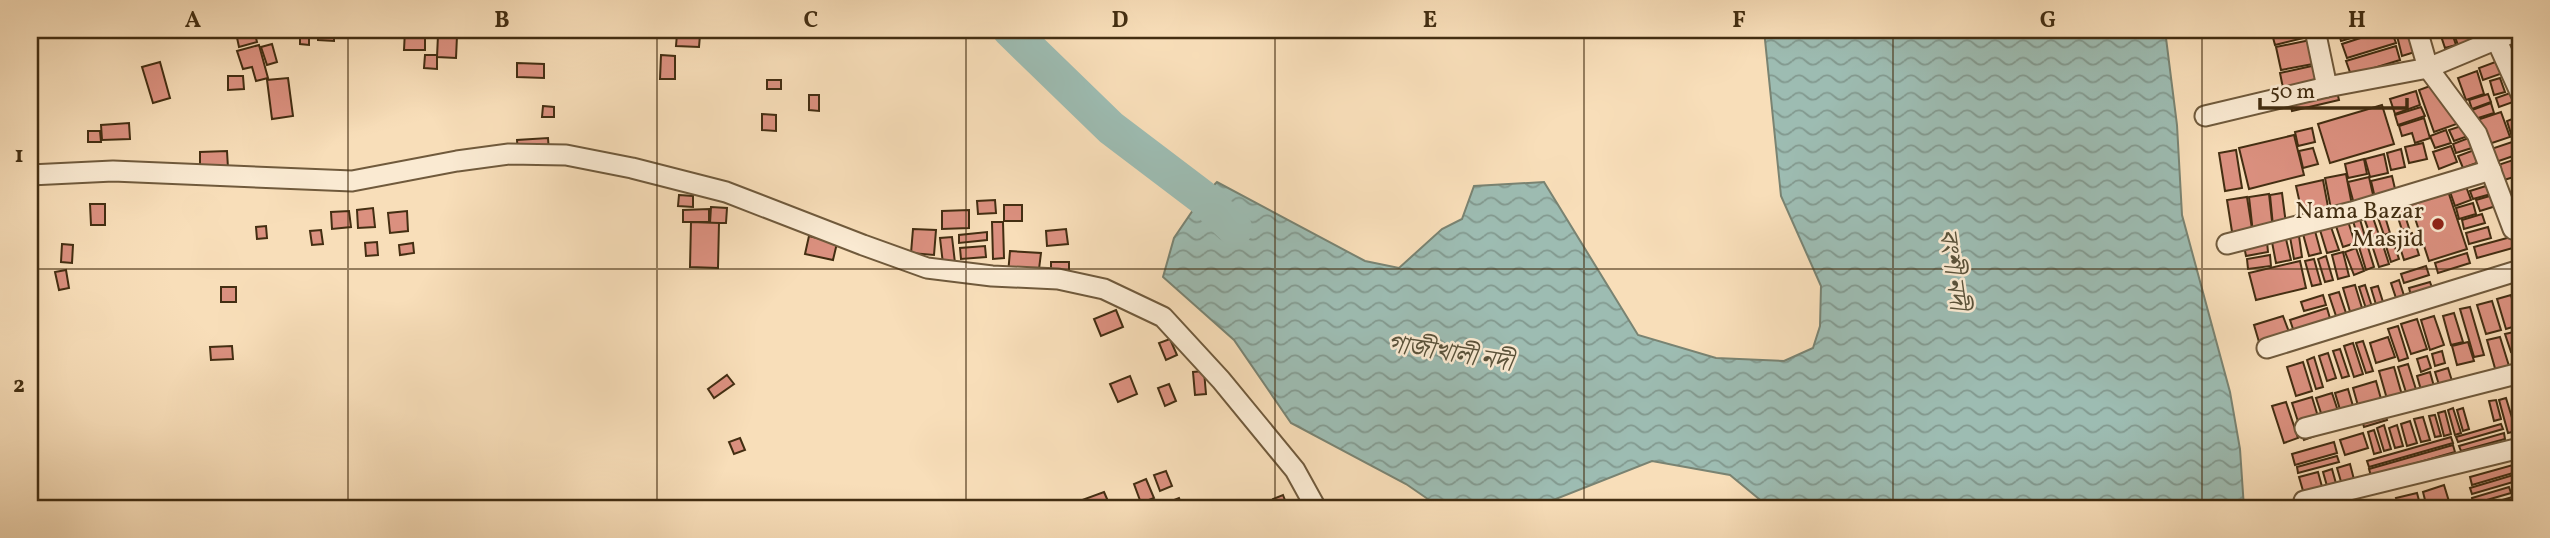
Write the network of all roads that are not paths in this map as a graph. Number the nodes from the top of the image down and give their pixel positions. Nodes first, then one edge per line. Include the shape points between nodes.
1 (2315, 30) edge
2 (2417, 30) edge
3 (2519, 30) edge
4 (2494, 35) edge
5 (2428, 68) junction
6 (2327, 87) junction
7 (2520, 92) edge
8 (2204, 116) dead end
9 (2491, 170) junction
10 (30, 176) edge
11 (2513, 229) dead end
12 (2227, 244) dead end
13 (2520, 270) edge
14 (2267, 348) dead end
15 (2520, 373) edge
16 (2305, 428) dead end
17 (2520, 448) edge
18 (2304, 501) dead end
19 (1316, 508) edge

1 - 6 street
2 - 5 street
3 - 4 street
4 - 5 street
4 - 7 street
5 - 6 street
5 - 9 street via 2477,134
6 - 8 street
9 - 11 street
9 - 12 street
10 - 19 street via 113,171 352,181 509,154 566,155 726,192 927,268 1058,279 1104,289 1163,317 1295,470
13 - 14 street
15 - 16 street
17 - 18 street

